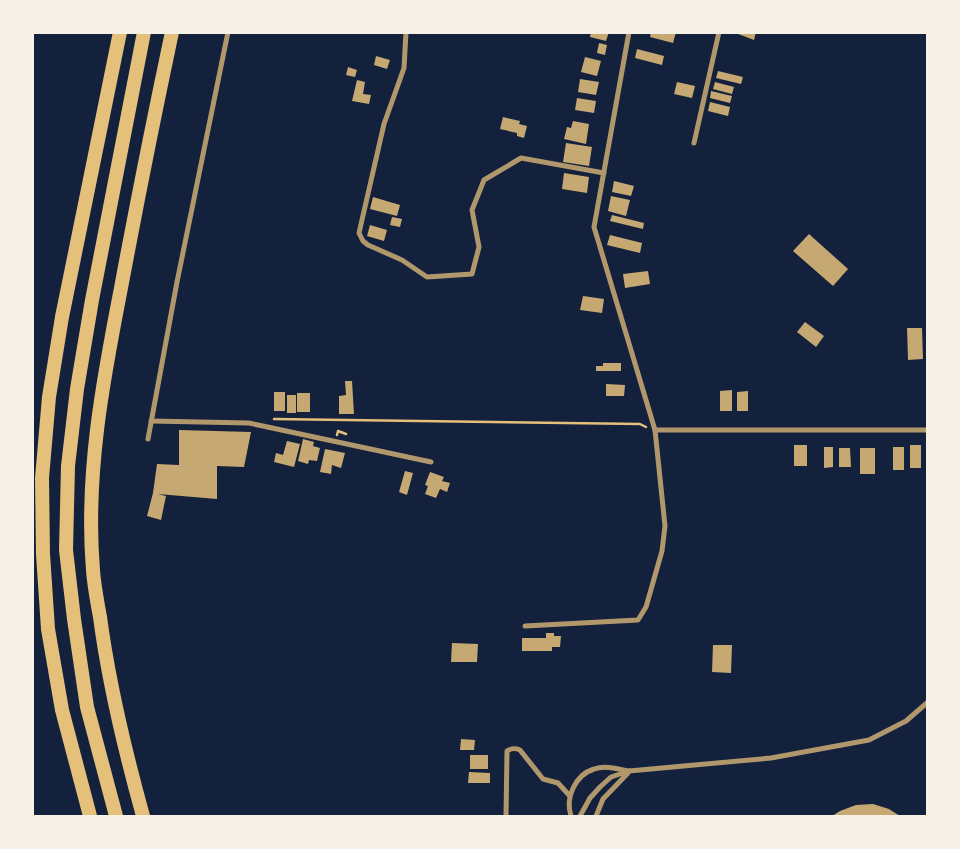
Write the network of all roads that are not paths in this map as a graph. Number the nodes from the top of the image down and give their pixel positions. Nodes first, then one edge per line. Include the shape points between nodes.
1 (120, 32) edge
2 (144, 32) edge
3 (172, 32) edge
4 (228, 32) edge
5 (406, 32) edge
6 (629, 32) edge
7 (719, 32) edge
8 (694, 143) dead end
9 (604, 173) junction
10 (152, 421) junction
11 (655, 430) junction
12 (928, 430) edge
13 (148, 439) dead end
14 (431, 462) dead end
15 (525, 626) dead end
16 (928, 702) edge
17 (630, 771) junction
18 (569, 795) junction
19 (90, 816) edge
20 (116, 816) edge
21 (143, 816) edge
22 (506, 816) edge
23 (571, 816) edge
24 (580, 816) edge
25 (596, 816) edge

1 - 19 highway via 62,317 49,397 42,478 48,629 62,710
2 - 20 highway via 92,300 68,466 66,550 74,619 87,707
3 - 21 highway via 114,324 91,488 93,570 107,667
4 - 10 street
5 - 9 street via 404,68 384,124 359,233 363,241 402,260 427,278 472,274 479,246 472,210 484,180 521,158
6 - 9 street
7 - 8 street
9 - 11 street via 594,227
10 - 13 street
10 - 14 street via 249,423
11 - 12 street
11 - 15 street via 665,526 662,551 646,607 638,620
16 - 17 street via 906,721 870,740 772,758
17 - 18 street via 594,769 580,778
17 - 24 street via 612,777 590,798
17 - 25 street via 603,799
18 - 22 street via 558,783 543,779 515,748 507,751
18 - 23 street

